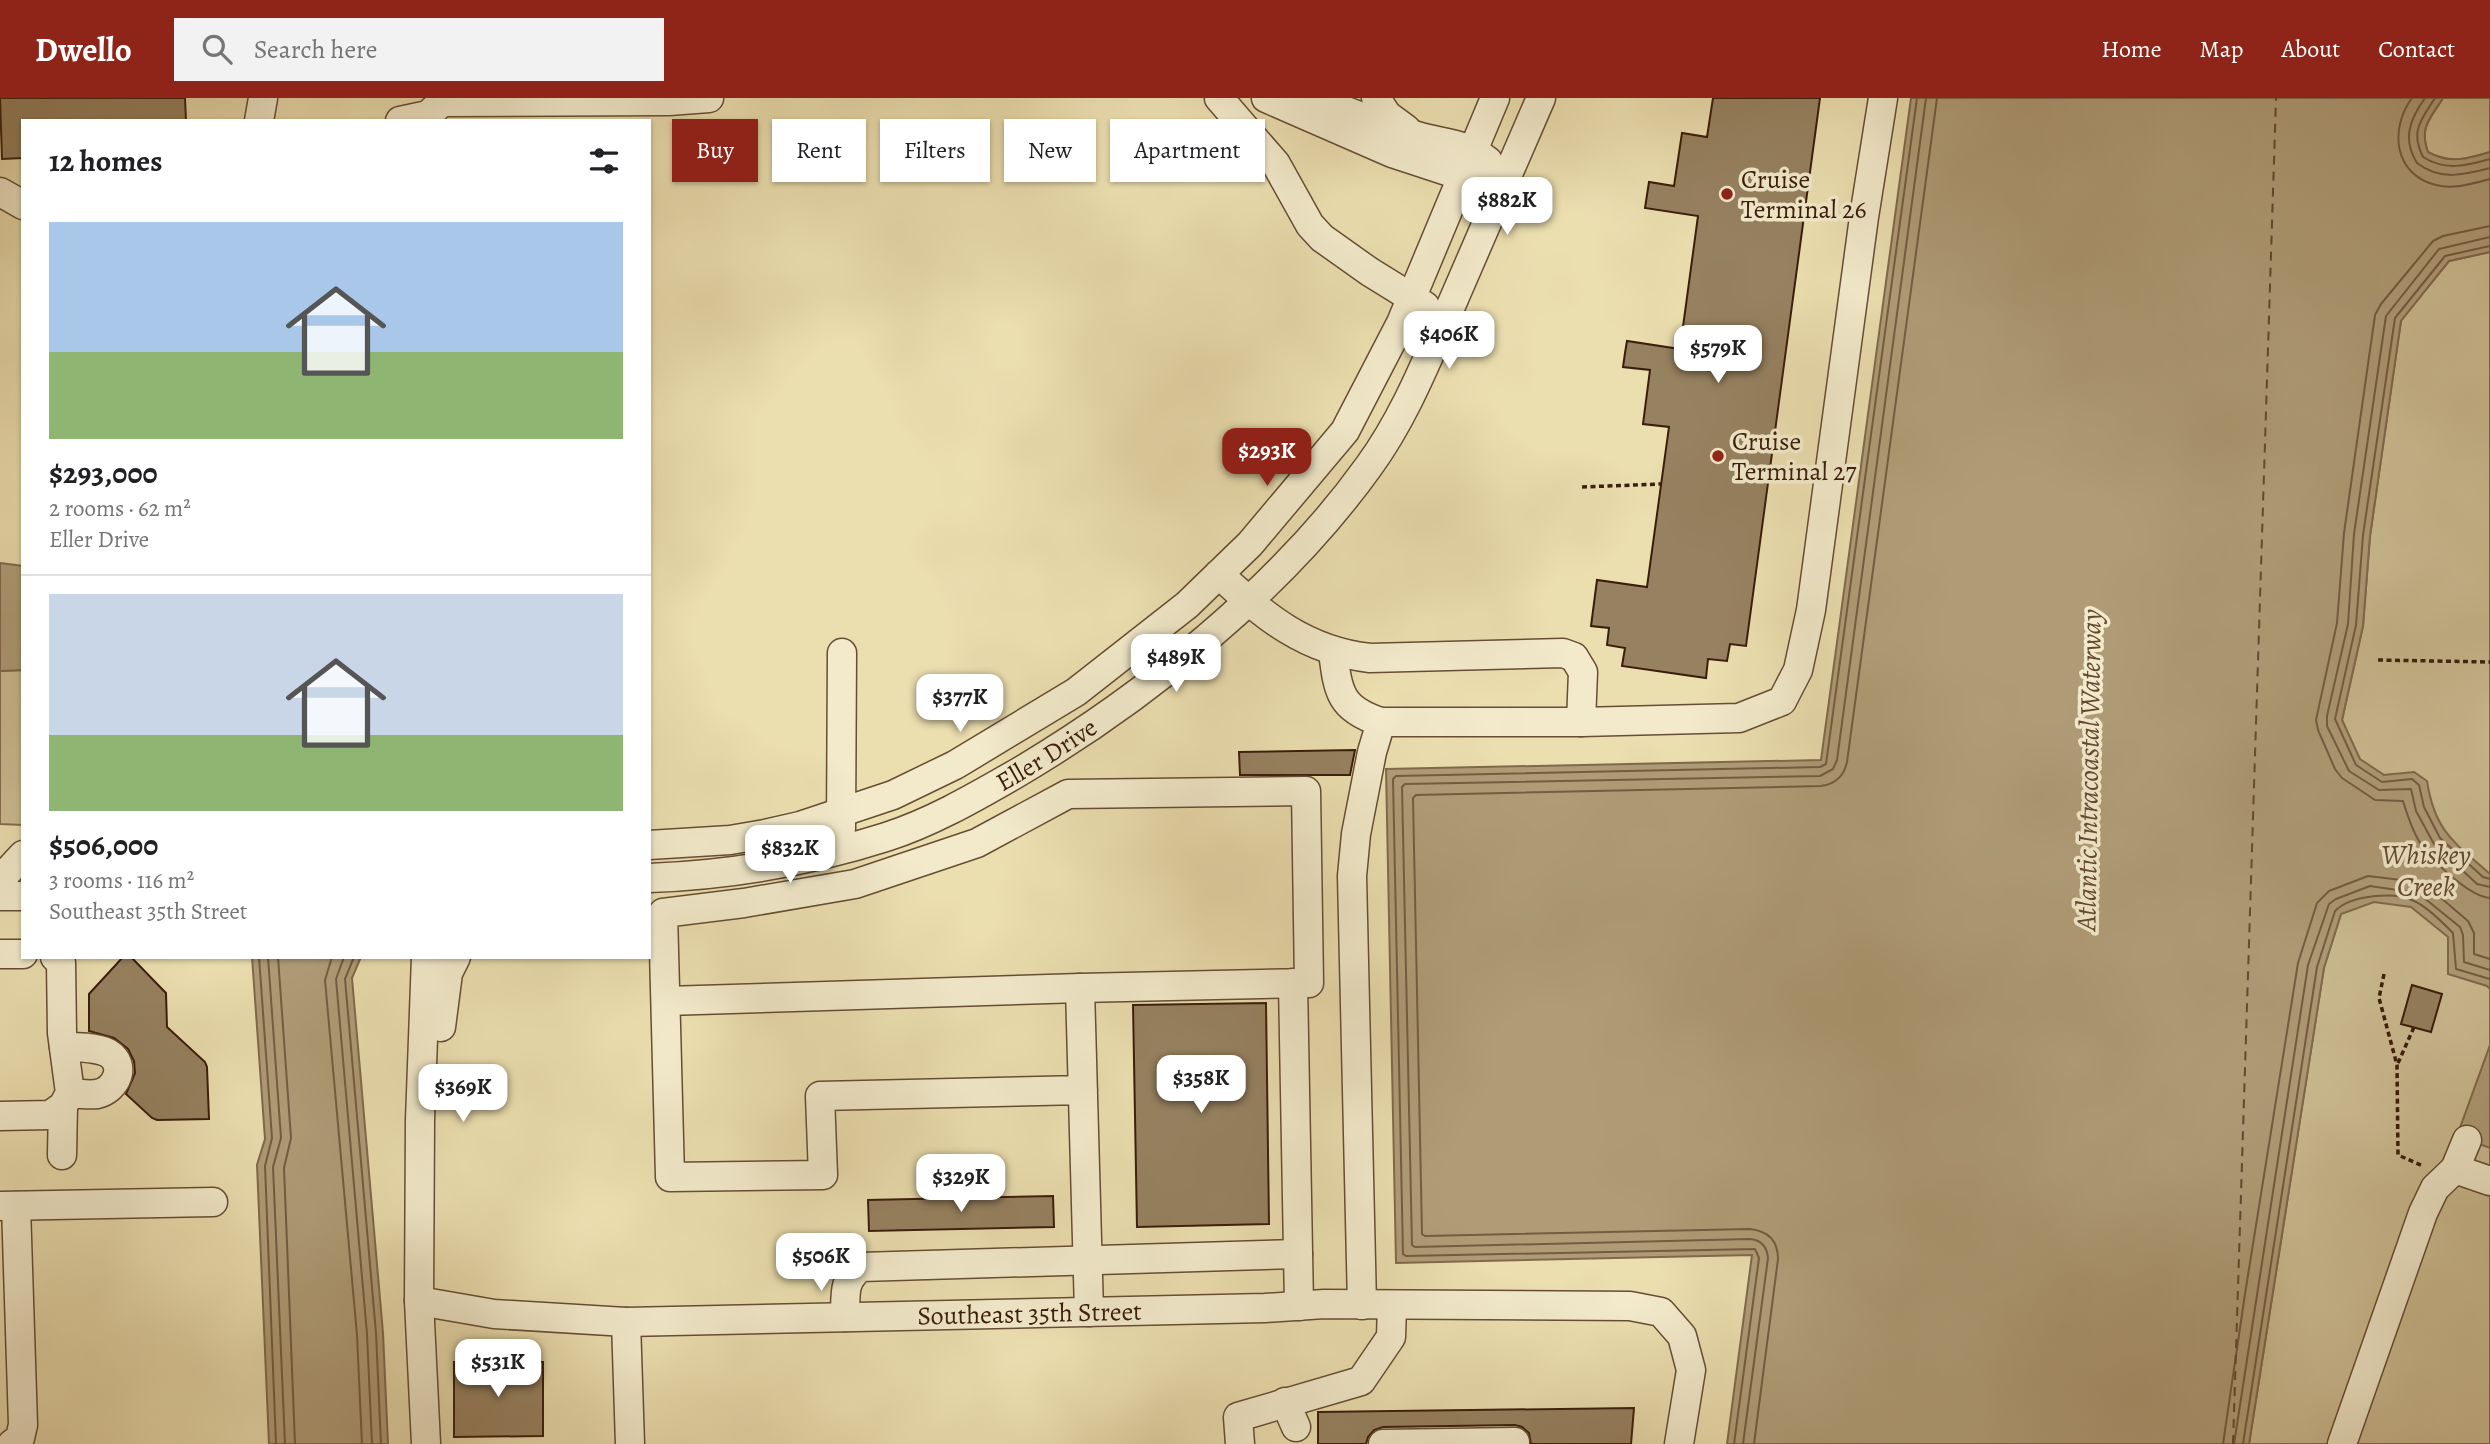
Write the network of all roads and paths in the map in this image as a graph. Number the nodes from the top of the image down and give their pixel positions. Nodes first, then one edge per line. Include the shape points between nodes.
1 (263, 98) edge
2 (387, 98) edge
3 (709, 98) edge
4 (1219, 98) edge
5 (1266, 98) edge
6 (1376, 98) edge
7 (1495, 98) edge
8 (1541, 98) edge
9 (1883, 98) edge
10 (595, 102) junction
11 (1327, 107) edge
12 (433, 118) edge
13 (259, 119) edge
14 (393, 119) edge
15 (573, 119) edge
16 (1417, 136) junction
17 (1474, 149) junction
18 (1462, 176) junction
19 (1507, 176) junction
20 (0, 192) edge
21 (21, 204) edge
22 (1411, 298) junction
23 (1445, 319) junction
24 (1661, 484) dead end
25 (1582, 487) dead end
26 (1219, 574) junction
27 (1247, 601) junction
28 (1333, 652) junction
29 (842, 653) dead end
30 (2378, 660) dead end
31 (2490, 662) edge
32 (1381, 722) junction
33 (1581, 722) junction
34 (841, 813) junction
35 (651, 845) edge
36 (841, 849) junction
37 (17, 855) edge
38 (651, 878) edge
39 (0, 880) edge
40 (0, 896) edge
41 (21, 896) edge
42 (0, 954) edge
43 (21, 954) edge
44 (57, 959) edge
45 (426, 959) edge
46 (455, 959) edge
47 (2384, 974) dead end
48 (1293, 983) junction
49 (1080, 988) junction
50 (666, 1001) junction
51 (2413, 1027) dead end
52 (64, 1047) junction
53 (2397, 1065) junction
54 (1083, 1090) junction
55 (66, 1100) junction
56 (0, 1116) edge
57 (2476, 1143) dead end
58 (62, 1155) dead end
59 (2467, 1175) edge
60 (212, 1202) dead end
61 (8, 1206) edge
62 (1298, 1254) junction
63 (419, 1259) junction
64 (1088, 1260) junction
65 (419, 1301) junction
66 (1362, 1305) junction
67 (1392, 1305) junction
68 (1299, 1306) junction
69 (1089, 1312) junction
70 (845, 1317) junction
71 (626, 1322) junction
72 (1516, 1442) dead end
73 (12, 1444) edge
74 (426, 1444) edge
75 (630, 1444) edge
76 (1240, 1444) edge
77 (1383, 1444) edge
78 (1679, 1444) edge
79 (2342, 1444) edge

1 - 13 street
2 - 14 street
3 - 10 street
4 - 22 street via 1276,164 1322,238
5 - 11 street
6 - 16 street via 1387,115
7 - 17 street, Eller Drive
8 - 19 street, Eller Drive
9 - 33 street via 1811,610 1798,670 1788,691 1783,701 1739,718
10 - 12 street via 442,102
10 - 15 street via 585,115
11 - 16 street
11 - 18 street via 1392,153
16 - 17 street
17 - 18 street, Eller Drive
17 - 19 street
18 - 19 street
18 - 22 street, Eller Drive
19 - 23 street, Eller Drive
20 - 21 street
22 - 23 street
22 - 26 street, Eller Drive via 1345,431 1251,544
23 - 27 street, Eller Drive via 1408,403 1370,465 1279,572
24 - 25 path
26 - 27 street
26 - 34 street, Eller Drive via 1132,650 1016,730 924,781
27 - 28 street via 1287,630
27 - 36 street, Eller Drive via 1161,675 1045,757 919,824
28 - 32 street via 1343,698 1360,715
28 - 33 street via 1370,658 1563,653 1574,657 1583,672
29 - 34 street
30 - 31 path
32 - 33 street
32 - 66 street via 1360,810 1352,876
34 - 35 street, Eller Drive via 730,840
34 - 36 street
36 - 38 street, Eller Drive via 750,869
37 - 39 street
40 - 41 street
42 - 43 street
44 - 52 street via 61,963
45 - 63 street
46 - 63 street via 443,996 437,1232
47 - 53 path via 2379,998
48 - 49 street
48 - 50 street via 1309,983 1306,792 1069,794 977,843 855,884 663,913
48 - 62 street
49 - 50 street
49 - 54 street
50 - 54 street via 670,1177 823,1175 820,1096
51 - 53 path
52 - 55 street
52 - 55 street via 106,1053 119,1072 107,1090
53 - 59 path via 2398,1155
54 - 64 street
55 - 56 street via 50,1115
55 - 58 street
57 - 59 street
59 - 79 street via 2435,1188 2423,1213
60 - 61 street
61 - 73 street via 23,1425
62 - 64 street
62 - 68 street
63 - 65 street
64 - 69 street
64 - 70 street via 861,1267 850,1275 846,1286
65 - 71 street, Southeast 35th Street via 494,1314
65 - 74 street
66 - 67 street, Southeast 35th Street
66 - 68 street, Southeast 35th Street
67 - 76 street via 1391,1337 1361,1381 1291,1414 1238,1417
67 - 78 street, Southeast 35th Street via 1630,1307 1661,1312 1682,1336 1691,1370
68 - 69 street, Southeast 35th Street
69 - 70 street, Southeast 35th Street
70 - 71 street, Southeast 35th Street
71 - 75 street
72 - 77 street

